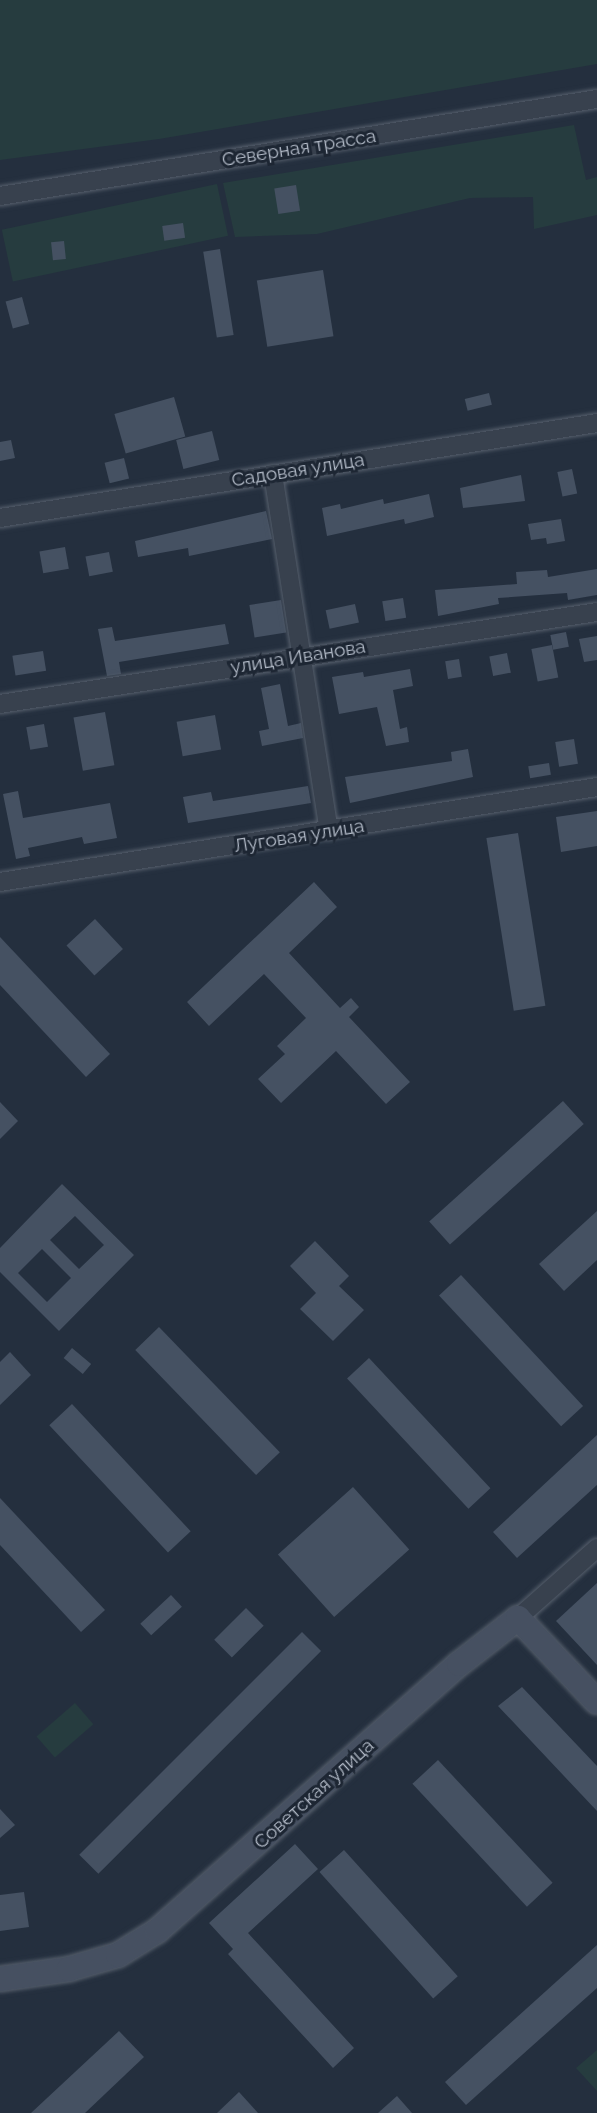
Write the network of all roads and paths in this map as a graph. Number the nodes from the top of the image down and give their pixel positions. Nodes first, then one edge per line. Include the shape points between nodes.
1 (597, 99) edge
2 (0, 196) edge
3 (597, 423) edge
4 (272, 474) junction
5 (0, 518) edge
6 (597, 612) edge
7 (301, 657) junction
8 (0, 704) edge
9 (597, 787) edge
10 (330, 831) junction
11 (0, 882) edge
12 (597, 1548) edge
13 (519, 1618) junction
14 (597, 1702) edge
15 (0, 1979) edge

1 - 2 street, Северная трасса
3 - 4 street, Садовая улица
4 - 5 street, Садовая улица
4 - 7 street
6 - 7 street, улица Иванова
7 - 8 street, улица Иванова
7 - 10 street
9 - 10 street, Луговая улица
10 - 11 street, Луговая улица
12 - 13 street, Советская улица
13 - 14 street
13 - 15 street, Советская улица via 459,1664 157,1931 118,1955 69,1969

